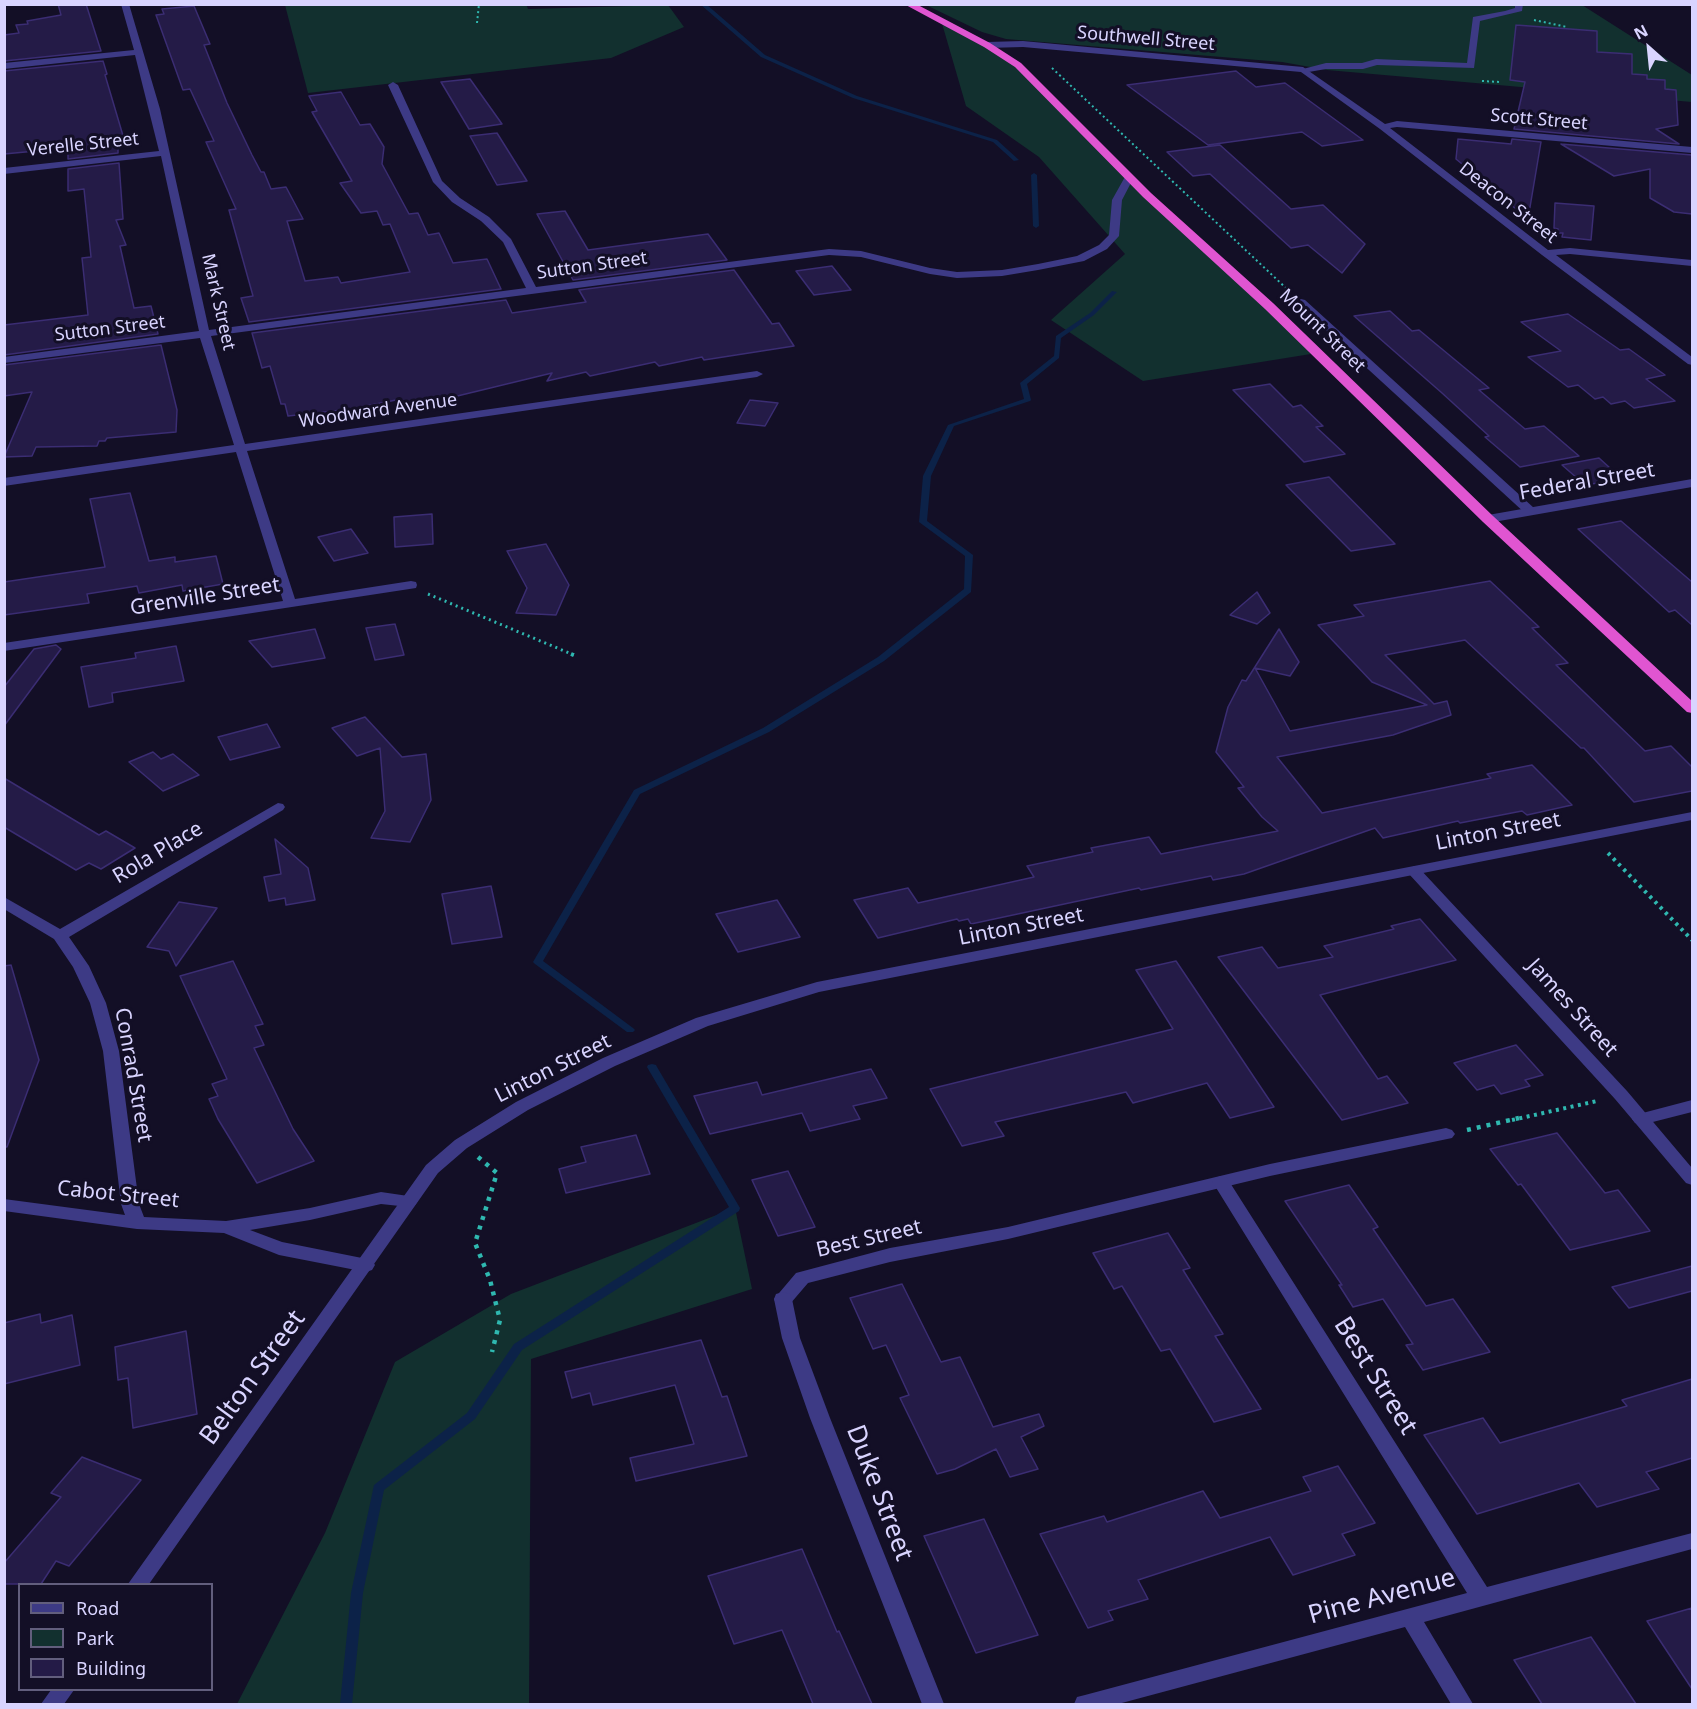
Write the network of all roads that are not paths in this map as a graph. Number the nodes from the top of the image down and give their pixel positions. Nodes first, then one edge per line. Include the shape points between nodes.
1 (125, 4) edge
2 (908, 4) edge
3 (1519, 4) edge
4 (987, 45) junction
5 (138, 51) junction
6 (4, 66) edge
7 (1303, 70) junction
8 (393, 85) dead end
9 (1383, 127) junction
10 (1692, 150) edge
11 (165, 153) junction
12 (4, 171) edge
13 (1129, 177) junction
14 (1546, 253) junction
15 (1692, 263) edge
16 (533, 291) junction
17 (1301, 302) road end
18 (206, 334) junction
19 (4, 360) edge
20 (1692, 362) edge
21 (757, 375) dead end
22 (242, 448) junction
23 (4, 482) edge
24 (1692, 483) edge
25 (1530, 511) junction
26 (1488, 519) junction
27 (411, 585) road end
28 (290, 603) junction
29 (4, 647) edge
30 (1692, 709) edge
31 (278, 807) dead end
32 (1692, 816) edge
33 (1414, 871) junction
34 (4, 902) edge
35 (60, 936) junction
36 (1692, 1106) edge
37 (1641, 1119) junction
38 (1446, 1134) road end
39 (1692, 1179) edge
40 (1221, 1182) junction
41 (409, 1201) junction
42 (4, 1205) edge
43 (137, 1222) junction
44 (226, 1227) junction
45 (366, 1265) junction
46 (783, 1299) joint
47 (1692, 1541) edge
48 (139, 1583) edge
49 (1482, 1598) junction
50 (1411, 1618) junction
51 (62, 1691) edge
52 (52, 1704) edge
53 (933, 1704) edge
54 (1085, 1704) edge
55 (1462, 1704) edge

1 - 5 street, Mark Street
2 - 4 highway, Mount Street
3 - 7 street, Southwell Street via 1519,9 1508,13 1476,19 1471,66 1376,62
4 - 7 street, Southwell Street via 1023,44
4 - 13 highway, Mount Street via 1044,89
5 - 6 street
5 - 11 street, Mark Street
7 - 9 street, Deacon Street
8 - 16 street via 438,182 507,241
9 - 10 street, Scott Street via 1397,124
9 - 14 street, Deacon Street
11 - 12 street, Verelle Street
11 - 18 street, Mark Street
13 - 16 street, Sutton Street via 1117,200 1114,236 1080,259 1002,273 957,275 861,254 829,252
13 - 26 highway, Mount Street via 1269,306
14 - 15 street via 1569,251
14 - 20 street, Deacon Street
16 - 18 street, Sutton Street
17 - 25 street
18 - 19 street, Sutton Street
18 - 22 street, Mark Street
21 - 22 street, Woodward Avenue
22 - 23 street, Woodward Avenue
22 - 28 street, Mark Street
24 - 25 street, Federal Street
25 - 26 street, Federal Street
26 - 30 highway, Mount Street
27 - 28 street, Grenville Street
28 - 29 street, Grenville Street
31 - 35 street, Rola Place
32 - 33 street, Linton Street
33 - 37 street, James Street
33 - 41 street, Linton Street via 807,990 702,1022 609,1062 522,1106 461,1144 432,1169
34 - 35 street, Conrad Street
35 - 43 street, Conrad Street via 81,966 98,1003 111,1051 130,1204
36 - 37 street
37 - 39 street, James Street
38 - 40 street, Best Street
40 - 46 street, Best Street via 802,1278
40 - 49 street, Best Street
41 - 44 street, Cabot Street via 381,1198
41 - 45 street, Belton Street
42 - 43 street, Cabot Street
43 - 44 street, Cabot Street
44 - 45 street, Cabot Street via 279,1248
45 - 48 street, Belton Street
46 - 53 street, Duke Street via 791,1338 820,1418
47 - 49 street, Pine Avenue
49 - 50 street, Pine Avenue
50 - 54 street, Pine Avenue
50 - 55 street
51 - 52 street

